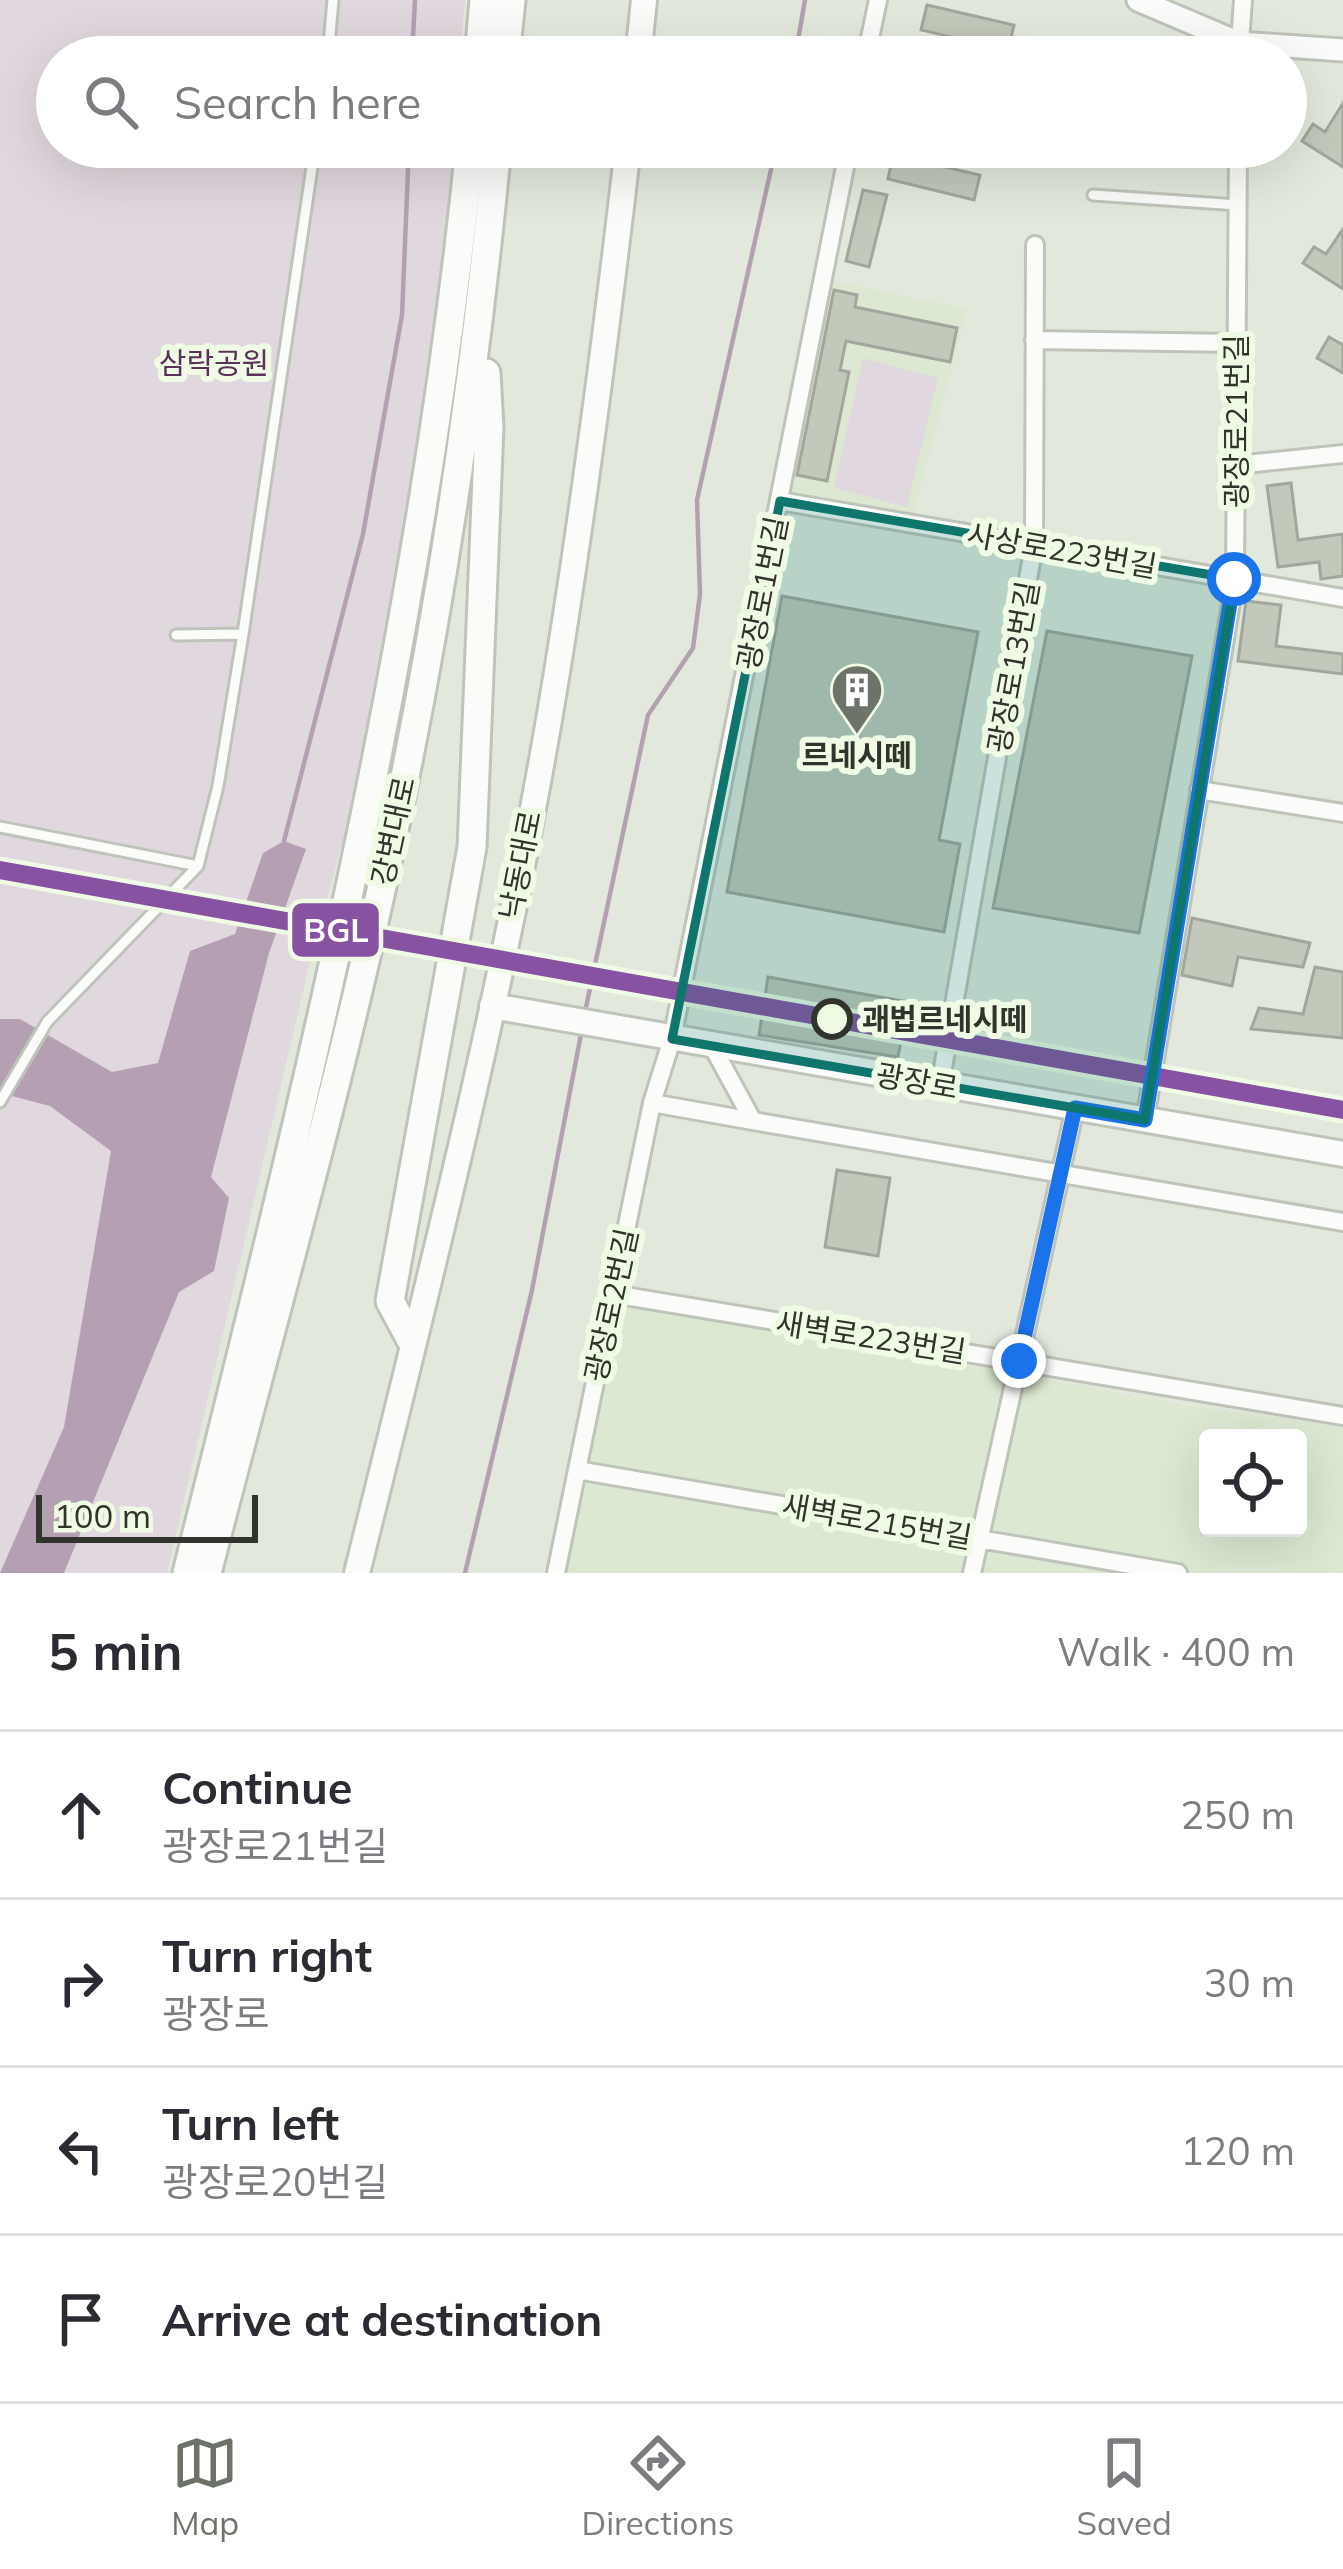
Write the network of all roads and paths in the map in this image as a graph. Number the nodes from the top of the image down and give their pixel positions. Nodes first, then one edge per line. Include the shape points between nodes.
1 (332, 0) edge
2 (484, 0) edge
3 (511, 0) edge
4 (878, 0) edge
5 (1138, 0) edge
6 (1243, 0) edge
7 (643, 2) edge
8 (329, 36) edge
9 (481, 36) edge
10 (507, 36) edge
11 (640, 36) edge
12 (870, 36) edge
13 (1211, 36) edge
14 (1240, 36) edge
15 (1307, 50) edge
16 (1343, 50) edge
17 (312, 168) edge
18 (468, 168) edge
19 (495, 168) edge
20 (625, 168) edge
21 (845, 168) edge
22 (1238, 168) edge
23 (1093, 195) dead end
24 (1238, 205) junction
25 (464, 208) junction
26 (1035, 245) dead end
27 (480, 303) junction
28 (1034, 340) junction
29 (1237, 343) junction
30 (1343, 454) edge
31 (1235, 465) junction
32 (780, 501) junction
33 (1034, 545) junction
34 (1234, 579) junction
35 (1343, 598) edge
36 (243, 634) junction
37 (176, 635) dead end
38 (1199, 790) junction
39 (1343, 813) edge
40 (0, 826) edge
41 (198, 866) junction
42 (492, 1006) junction
43 (664, 1037) junction
44 (712, 1046) junction
45 (940, 1084) junction
46 (0, 1102) edge
47 (652, 1103) junction
48 (1075, 1108) junction
49 (1145, 1120) junction
50 (753, 1121) junction
51 (1343, 1154) edge
52 (1060, 1174) junction
53 (1343, 1222) edge
54 (613, 1294) junction
55 (411, 1340) junction
56 (1019, 1361) junction
57 (1343, 1416) edge
58 (577, 1470) junction
59 (980, 1539) junction
60 (187, 1573) edge
61 (207, 1573) edge
62 (357, 1573) edge
63 (556, 1573) edge
64 (972, 1573) edge
65 (1178, 1573) edge

1 - 8 lane
2 - 9 highway
3 - 10 highway
4 - 12 street
5 - 13 street
6 - 14 street
7 - 11 main road
15 - 16 street
17 - 36 lane
18 - 25 highway, 강변대로
19 - 27 highway, 강변대로
20 - 42 main road, 낙동대로 via 550,718
21 - 32 street, 광장로1번길
22 - 24 street, 광장로21번길
23 - 24 lane
24 - 29 street, 광장로21번길
25 - 27 highway
25 - 60 highway, 강변대로 via 430,472 367,818
26 - 28 street, 광장로13번길
27 - 55 highway via 489,427 477,796 449,995 393,1266 390,1301
27 - 61 highway, 강변대로 via 432,639 388,861
28 - 29 street
28 - 33 street, 광장로13번길
29 - 31 street, 광장로21번길
30 - 31 street
31 - 34 street, 광장로21번길
32 - 33 street, 사상로223번길
32 - 43 street, 광장로1번길
33 - 34 street, 사상로223번길
33 - 45 street, 광장로13번길
34 - 35 street, 사상로223번길
34 - 38 street, 광장로21번길
36 - 37 lane
36 - 41 lane
38 - 39 street
38 - 49 street, 광장로21번길
40 - 41 lane
41 - 46 lane via 47,1022
42 - 43 main road, 광장로
42 - 55 main road, 낙동대로
43 - 44 main road, 광장로
43 - 47 street, 광장로2번길
44 - 45 main road, 광장로
44 - 50 street
45 - 48 main road, 광장로
47 - 50 street
47 - 54 street, 광장로2번길
48 - 49 main road, 광장로
48 - 52 street
49 - 51 main road, 광장로
50 - 52 street
52 - 53 street
52 - 56 street
54 - 56 street, 새벽로223번길
54 - 58 street, 광장로2번길
55 - 62 main road, 낙동대로
56 - 57 street, 새벽로223번길
56 - 59 street
58 - 59 street, 새벽로215번길
58 - 63 street, 광장로2번길
59 - 64 street
59 - 65 street, 새벽로215번길

